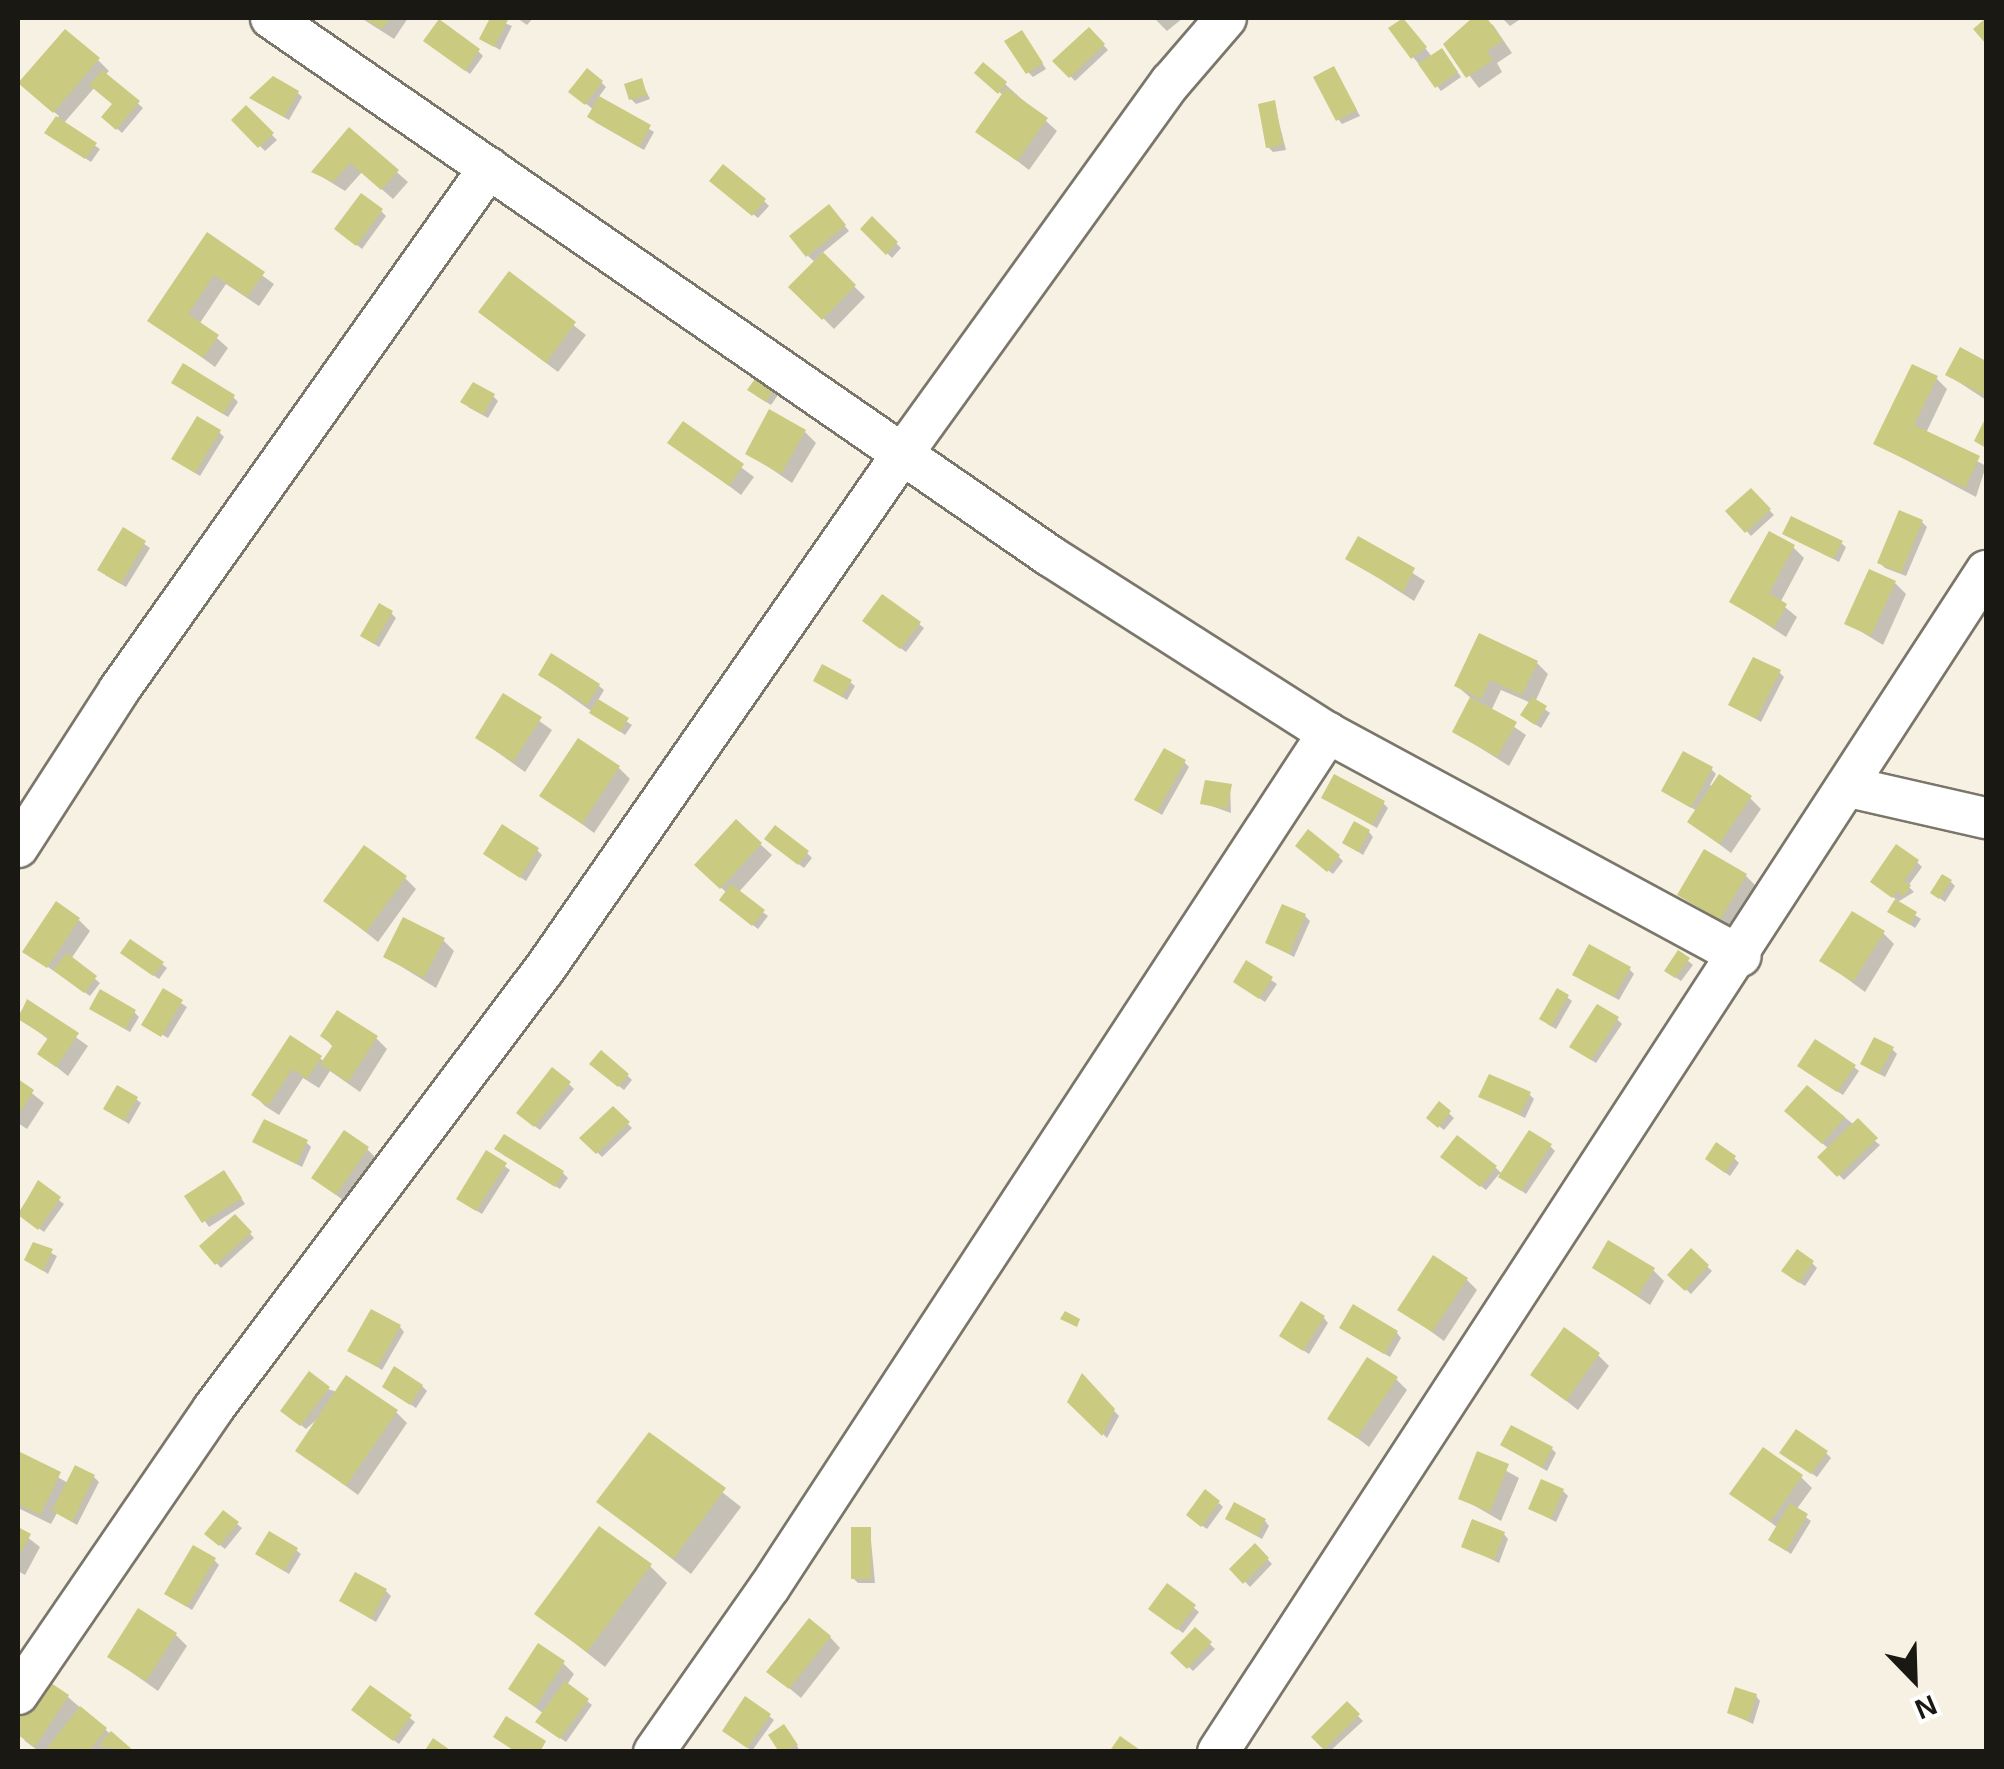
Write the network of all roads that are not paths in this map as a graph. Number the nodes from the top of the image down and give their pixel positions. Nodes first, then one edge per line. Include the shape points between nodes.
1 (271, 18) edge
2 (1226, 18) edge
3 (490, 168) junction
4 (903, 453) junction
5 (1986, 571) edge
6 (1328, 733) junction
7 (1849, 787) junction
8 (1986, 818) edge
9 (18, 848) edge
10 (1741, 956) junction
11 (18, 1694) edge
12 (654, 1752) edge
13 (1218, 1752) edge

1 - 3 street
2 - 4 street via 1171,82
3 - 4 street
3 - 9 street via 119,690
4 - 6 street via 1050,556
4 - 11 street via 546,966 214,1408
5 - 7 street
6 - 10 street
6 - 12 street via 769,1588
7 - 8 street
7 - 10 street
10 - 13 street

